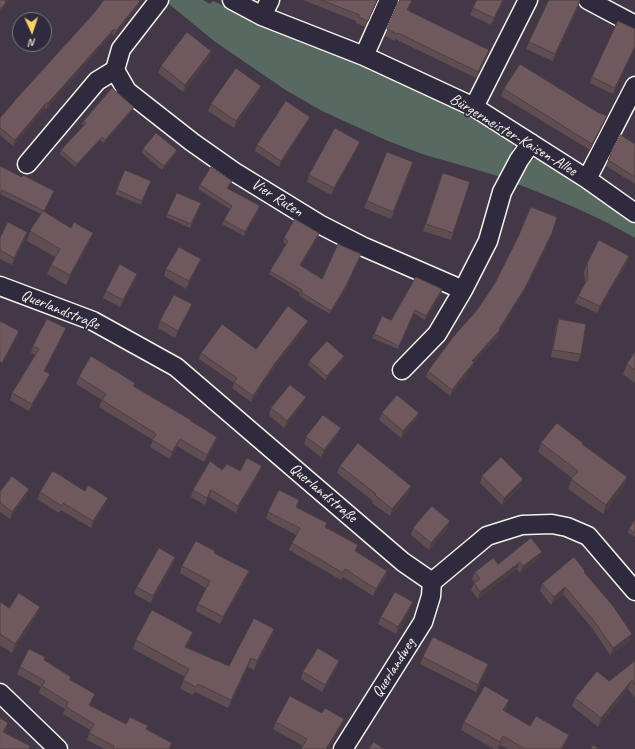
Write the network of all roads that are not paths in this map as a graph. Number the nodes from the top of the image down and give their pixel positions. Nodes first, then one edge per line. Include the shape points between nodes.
1 (159, 0) edge
2 (232, 0) edge
3 (390, 0) edge
4 (528, 0) edge
5 (588, 0) edge
6 (266, 8) edge
7 (635, 25) edge
8 (364, 56) junction
9 (116, 70) junction
10 (635, 86) edge
11 (474, 107) junction
12 (531, 143) junction
13 (27, 164) dead end
14 (587, 179) junction
15 (635, 213) edge
16 (0, 286) edge
17 (463, 290) junction
18 (402, 370) dead end
19 (432, 582) junction
20 (635, 591) edge
21 (0, 693) edge
22 (58, 749) edge
23 (343, 749) edge

1 - 9 street via 121,49
2 - 6 street, Bürgermeister-Kaisen-Allee
3 - 8 street
4 - 11 street
5 - 7 street
6 - 8 street, Bürgermeister-Kaisen-Allee
8 - 11 street, Bürgermeister-Kaisen-Allee
9 - 13 street via 97,81
9 - 17 street, Vier Ruten via 128,91 236,173 319,224 364,247
10 - 14 street
11 - 12 street, Bürgermeister-Kaisen-Allee
12 - 14 street, Bürgermeister-Kaisen-Allee
12 - 17 street via 502,192 488,241
14 - 15 street, Bürgermeister-Kaisen-Allee
16 - 19 street, Querlandstraße via 93,321 176,367 403,562
17 - 18 street via 437,334
19 - 20 street via 487,536 522,525 552,524 588,536
19 - 23 street, Querlandweg via 431,596 423,622
21 - 22 street

